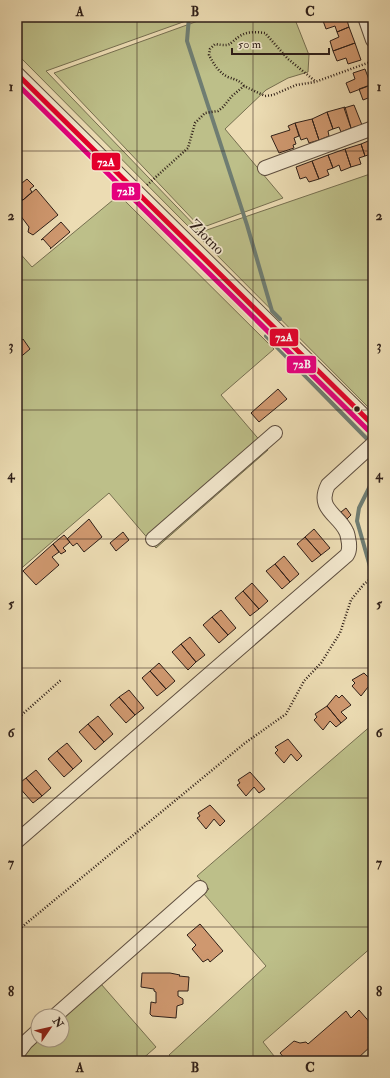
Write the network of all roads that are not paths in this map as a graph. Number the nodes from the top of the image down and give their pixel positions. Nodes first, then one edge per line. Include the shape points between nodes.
1 (365, 17) edge
2 (373, 40) edge
3 (17, 74) edge
4 (373, 128) edge
5 (265, 168) dead end
6 (373, 425) edge
7 (275, 433) dead end
8 (371, 446) edge
9 (153, 539) dead end
10 (17, 841) edge
11 (200, 888) dead end
12 (64, 1008) edge
13 (30, 1038) edge
14 (17, 1054) edge

1 - 2 street
3 - 6 street, Złotno
4 - 5 street
7 - 9 street
8 - 10 street via 326,489 327,509 347,532 350,551 347,555
11 - 12 street
13 - 14 street

